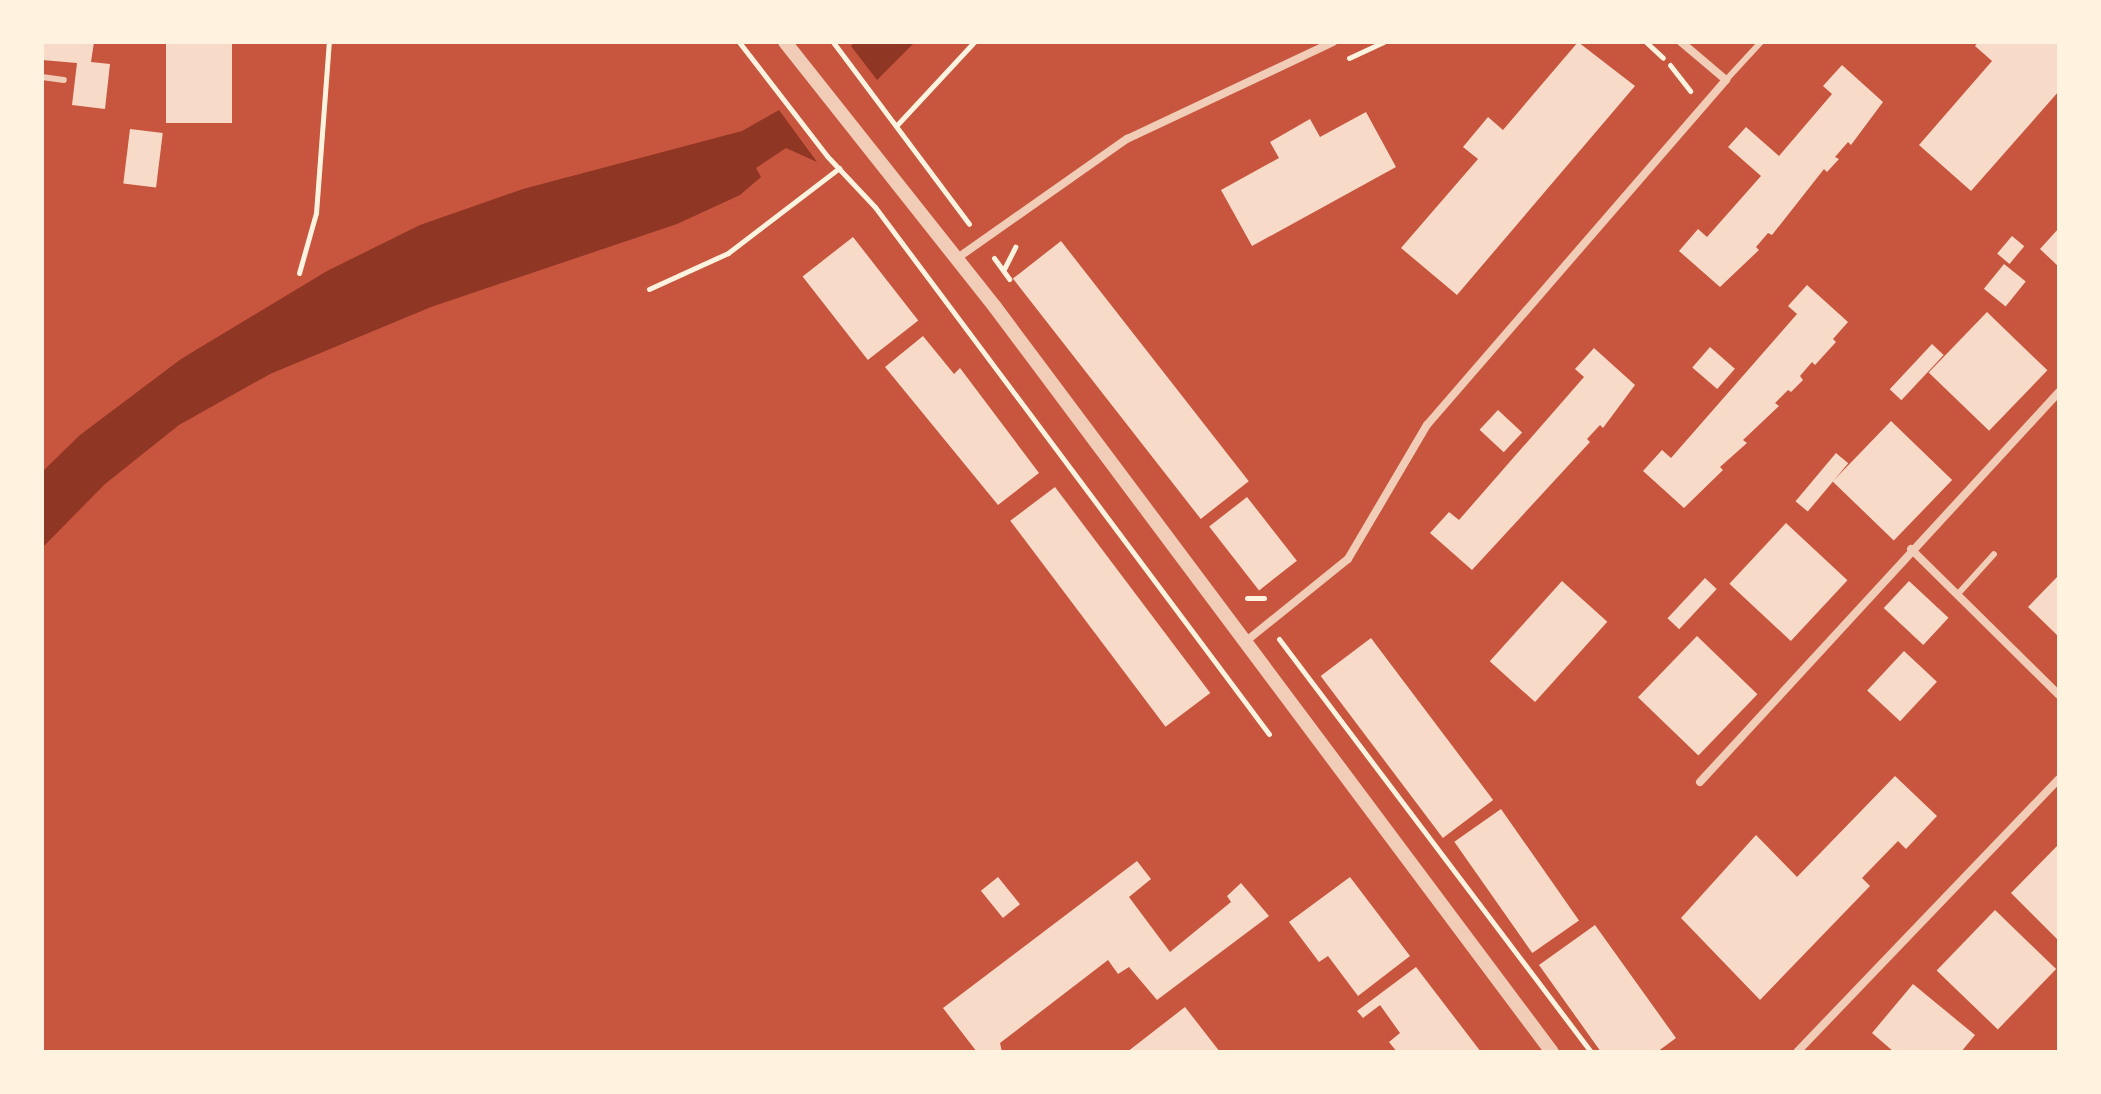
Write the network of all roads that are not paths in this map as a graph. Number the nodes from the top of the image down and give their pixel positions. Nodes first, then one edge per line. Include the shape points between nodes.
1 (1333, 42) edge
2 (1681, 42) edge
3 (1761, 42) edge
4 (789, 47) edge
5 (42, 77) edge
6 (64, 80) dead end
7 (1726, 80) junction
8 (956, 259) junction
9 (2059, 392) edge
10 (1911, 549) junction
11 (1994, 554) dead end
12 (1957, 595) junction
13 (1245, 642) junction
14 (2059, 695) edge
15 (2059, 779) edge
16 (1700, 782) dead end
17 (1552, 1052) edge
18 (1797, 1052) edge

1 - 8 street via 1127,139
2 - 7 street
3 - 7 lane
4 - 8 street
5 - 6 lane
7 - 13 street via 1427,425 1348,559
8 - 13 street
9 - 10 street
10 - 12 street
10 - 16 street
11 - 12 lane
12 - 14 street
13 - 17 street
15 - 18 street

